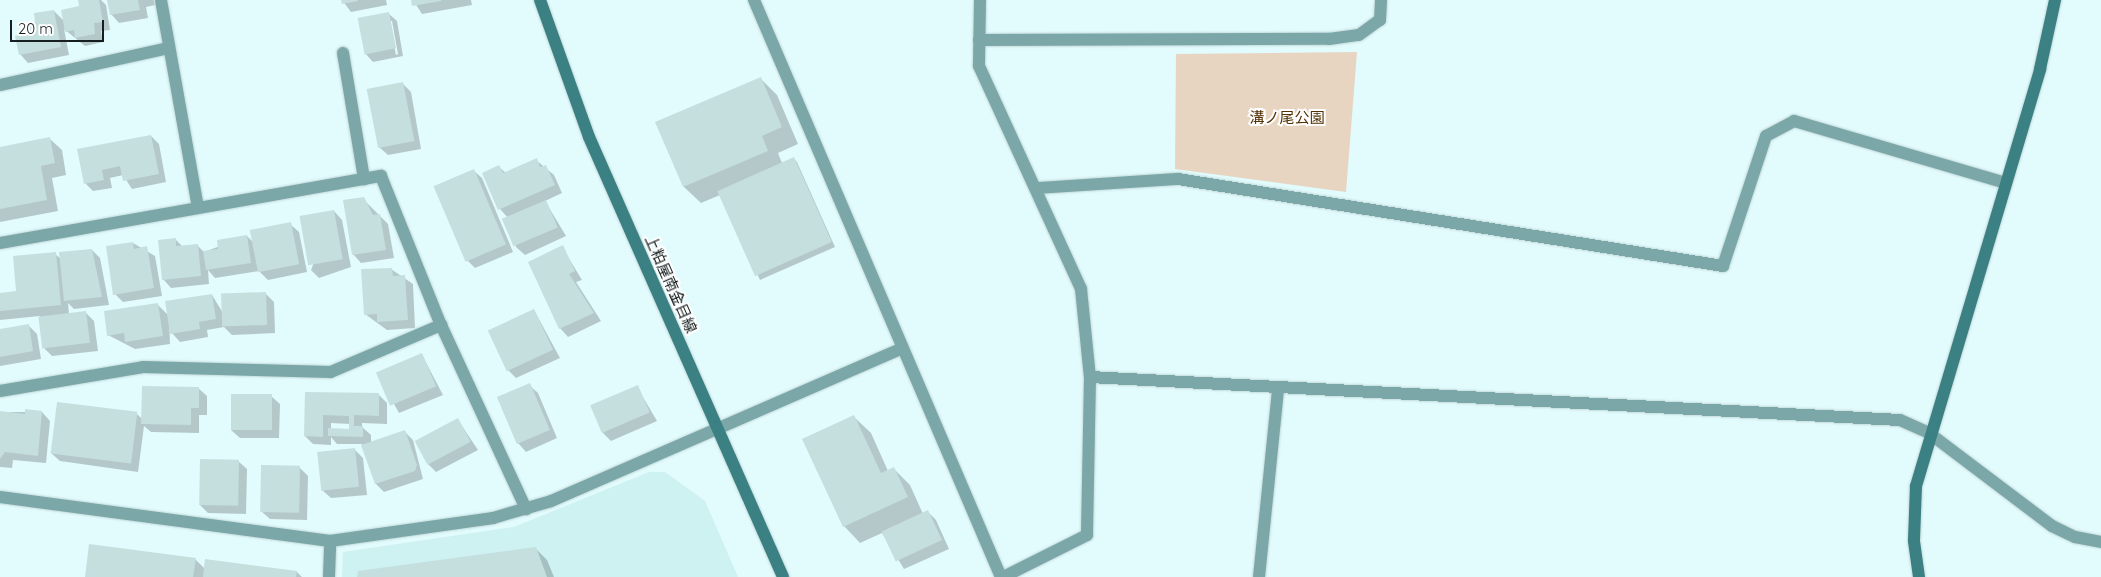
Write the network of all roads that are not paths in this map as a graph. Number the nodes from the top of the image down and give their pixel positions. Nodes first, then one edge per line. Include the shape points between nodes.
1 (161, 0) edge
2 (540, 0) edge
3 (754, 0) edge
4 (980, 0) edge
5 (1381, 0) edge
6 (2055, 0) edge
7 (979, 40) junction
8 (168, 48) junction
9 (343, 53) dead end
10 (0, 86) edge
11 (364, 179) junction
12 (2006, 183) junction
13 (1038, 188) junction
14 (198, 207) junction
15 (0, 244) edge
16 (441, 325) junction
17 (902, 350) junction
18 (1090, 377) junction
19 (1278, 389) junction
20 (0, 391) edge
21 (717, 429) junction
22 (1929, 433) junction
23 (0, 497) edge
24 (526, 509) junction
25 (330, 541) junction
26 (2101, 542) edge
27 (329, 577) edge
28 (783, 577) edge
29 (1002, 577) edge
30 (1259, 577) edge
31 (1919, 577) edge

1 - 8 street
2 - 21 main road, 上粕屋南金目線 via 589,137
3 - 17 street
4 - 7 street
5 - 7 street via 1380,20 1359,35 1329,39
6 - 12 main road
7 - 13 street via 979,66
8 - 10 street
8 - 14 street
9 - 11 street
11 - 14 street
11 - 16 street via 381,176
12 - 13 street via 1794,121 1766,136 1723,266 1178,178
12 - 22 main road
13 - 18 street via 1080,289
14 - 15 street
16 - 20 street via 331,372 143,367
16 - 24 street
17 - 21 street
17 - 29 street
18 - 19 street
18 - 29 street via 1087,535
19 - 22 street via 1900,420
19 - 30 street
21 - 24 street
21 - 28 main road, 上粕屋南金目線
22 - 26 street via 2052,526 2075,537
22 - 31 main road via 1916,486 1914,540
23 - 25 street
24 - 25 street
25 - 27 street

